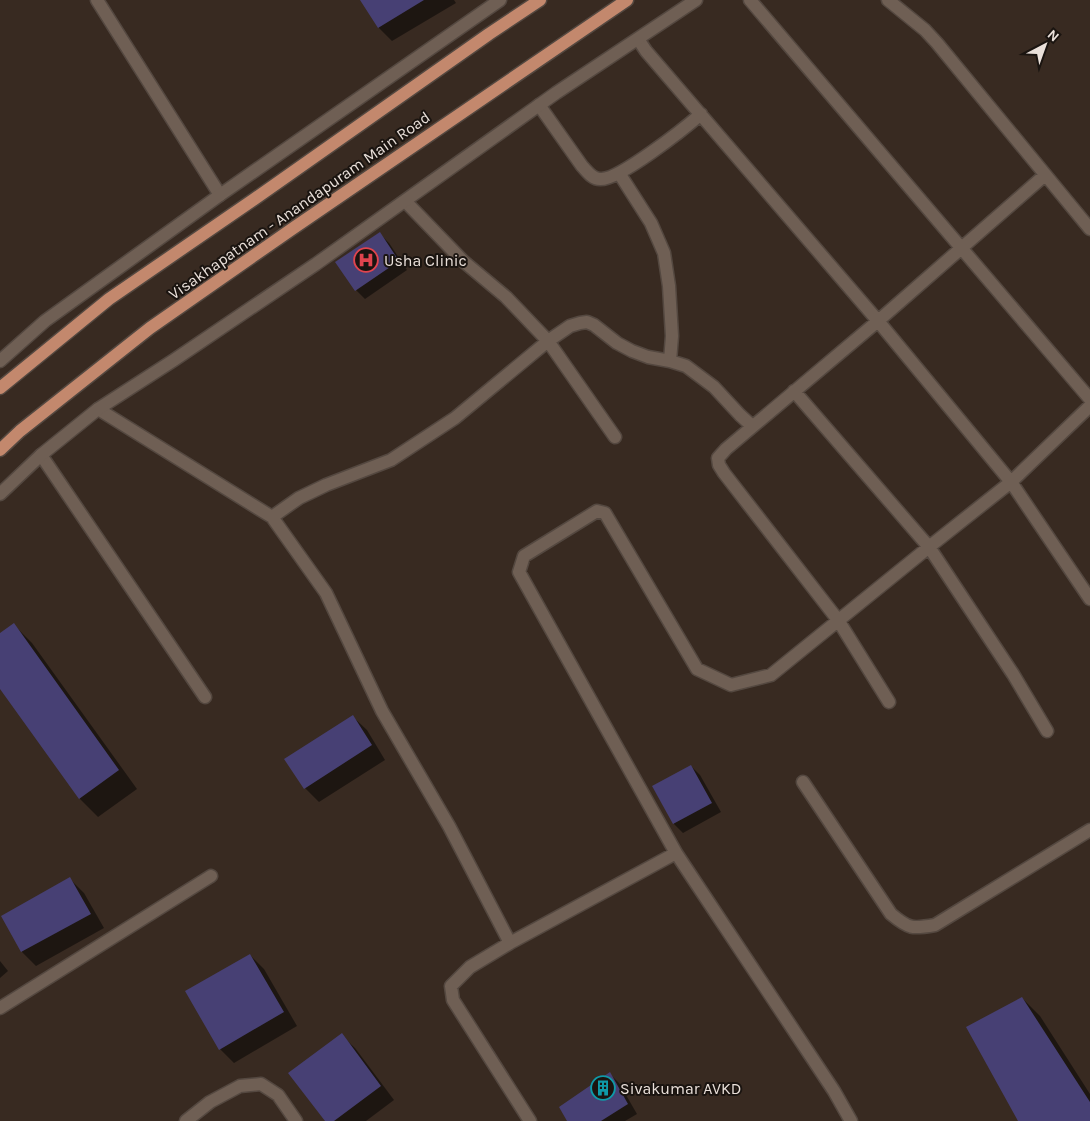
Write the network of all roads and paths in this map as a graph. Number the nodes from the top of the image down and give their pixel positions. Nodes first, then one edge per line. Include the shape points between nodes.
1 (97, 0) edge
2 (500, 0) edge
3 (540, 0) edge
4 (627, 0) edge
5 (696, 0) edge
6 (750, 0) edge
7 (888, 0) edge
8 (638, 39) junction
9 (539, 105) junction
10 (701, 114) junction
11 (619, 173) junction
12 (1046, 175) junction
13 (220, 195) junction
14 (405, 201) junction
15 (1090, 228) edge
16 (961, 248) junction
17 (878, 321) junction
18 (548, 341) junction
19 (0, 361) edge
20 (670, 361) junction
21 (0, 388) edge
22 (794, 391) junction
23 (1090, 399) edge
24 (1090, 406) edge
25 (98, 409) junction
26 (747, 421) junction
27 (615, 437) dead end
28 (0, 450) edge
29 (41, 455) junction
30 (1011, 482) junction
31 (0, 494) edge
32 (272, 517) junction
33 (929, 547) junction
34 (1090, 599) edge
35 (838, 620) junction
36 (204, 697) dead end
37 (890, 702) dead end
38 (1047, 731) dead end
39 (804, 782) dead end
40 (1090, 830) edge
41 (676, 853) junction
42 (211, 876) dead end
43 (510, 943) junction
44 (0, 1008) edge
45 (186, 1121) edge
46 (296, 1121) edge
47 (530, 1121) edge
48 (851, 1121) edge

1 - 13 street
2 - 13 street
3 - 21 main road, Visakhapatnam - Anandapuram Main Road via 109,299
4 - 28 main road, Visakhapatnam - Anandapuram Main Road via 150,328
5 - 8 street
6 - 16 street
7 - 12 street via 937,43
8 - 9 street
8 - 10 street
9 - 11 street via 589,175 597,180
9 - 14 street
10 - 11 street
10 - 17 street
11 - 20 street via 651,223 664,253 672,336
12 - 15 street
12 - 16 street
13 - 19 street via 45,321
14 - 18 street
14 - 25 street
16 - 17 street
16 - 23 street
17 - 22 street
17 - 30 street
18 - 20 street via 570,326 587,322 632,351
18 - 27 street
18 - 32 street via 455,418 391,460 326,485 299,498
20 - 26 street via 686,366 714,387
22 - 26 street
22 - 33 street
24 - 30 street
25 - 29 street
25 - 32 street
26 - 35 street via 718,458 719,465
29 - 31 street
29 - 36 street
30 - 33 street
30 - 34 street
32 - 43 street via 326,592 382,711 449,826
33 - 35 street
33 - 38 street
35 - 37 street
35 - 41 street via 771,675 731,685 697,669 605,513 597,511 524,556 519,572
39 - 40 street via 891,914 903,924 916,928 934,925
41 - 43 street
41 - 48 street
42 - 44 street
43 - 47 street via 470,967 451,986 453,1000
45 - 46 street via 210,1102 240,1086 261,1084 278,1095

